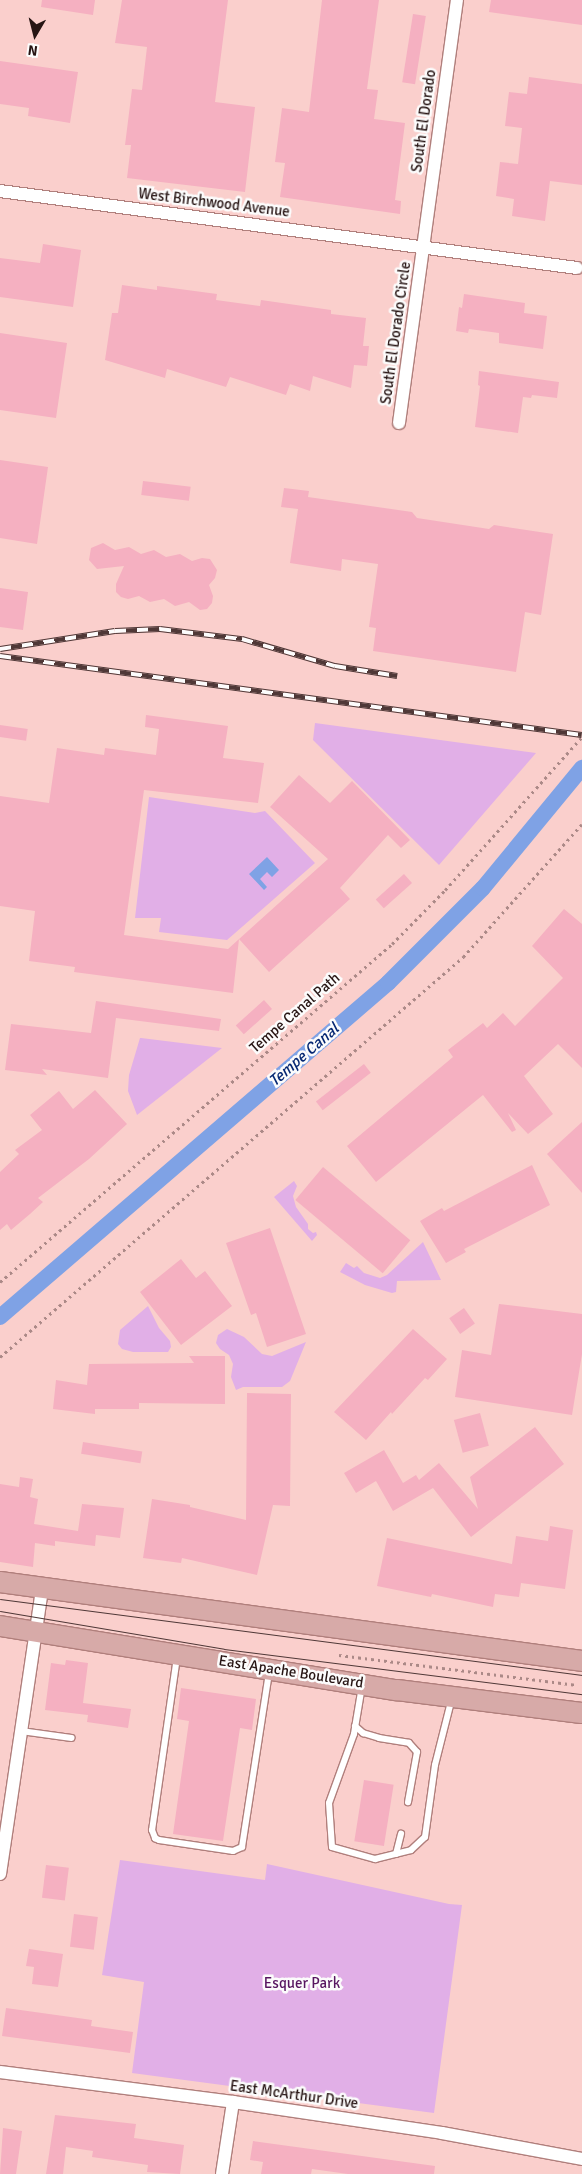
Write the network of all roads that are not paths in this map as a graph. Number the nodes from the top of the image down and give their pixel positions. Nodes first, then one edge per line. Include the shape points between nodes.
1 (457, 0) edge
2 (0, 191) edge
3 (424, 247) junction
4 (577, 268) dead end
5 (400, 424) dead end
6 (0, 1582) edge
7 (42, 1588) junction
8 (0, 1626) edge
9 (36, 1632) junction
10 (177, 1654) junction
11 (582, 1661) edge
12 (270, 1669) junction
13 (362, 1684) junction
14 (452, 1697) junction
15 (582, 1714) edge
16 (355, 1726) junction
17 (21, 1731) junction
18 (72, 1738) dead end
19 (408, 1802) dead end
20 (401, 1834) dead end
21 (396, 1854) junction
22 (0, 1874) edge
23 (0, 2072) edge
24 (233, 2102) junction
25 (582, 2159) edge
26 (222, 2174) edge

1 - 3 street, South El Dorado
2 - 3 street, West Birchwood Avenue
3 - 4 street, West Birchwood Avenue
3 - 5 street, South El Dorado Circle
6 - 7 main road
7 - 9 street
7 - 11 main road
8 - 9 main road, East Apache Boulevard
9 - 10 main road, East Apache Boulevard
9 - 17 street
10 - 12 main road, East Apache Boulevard
10 - 12 lane via 152,1830 159,1840 233,1851 242,1847
12 - 13 main road, East Apache Boulevard
13 - 14 main road, East Apache Boulevard
13 - 16 lane
14 - 15 main road, East Apache Boulevard
14 - 21 lane via 436,1765 425,1837 411,1850
16 - 19 lane via 363,1734 409,1743 417,1752
16 - 21 lane via 329,1803 332,1847 375,1859
17 - 18 lane
17 - 22 street
20 - 21 lane
23 - 24 street, East McArthur Drive
24 - 25 street, East McArthur Drive via 442,2133
24 - 26 street

